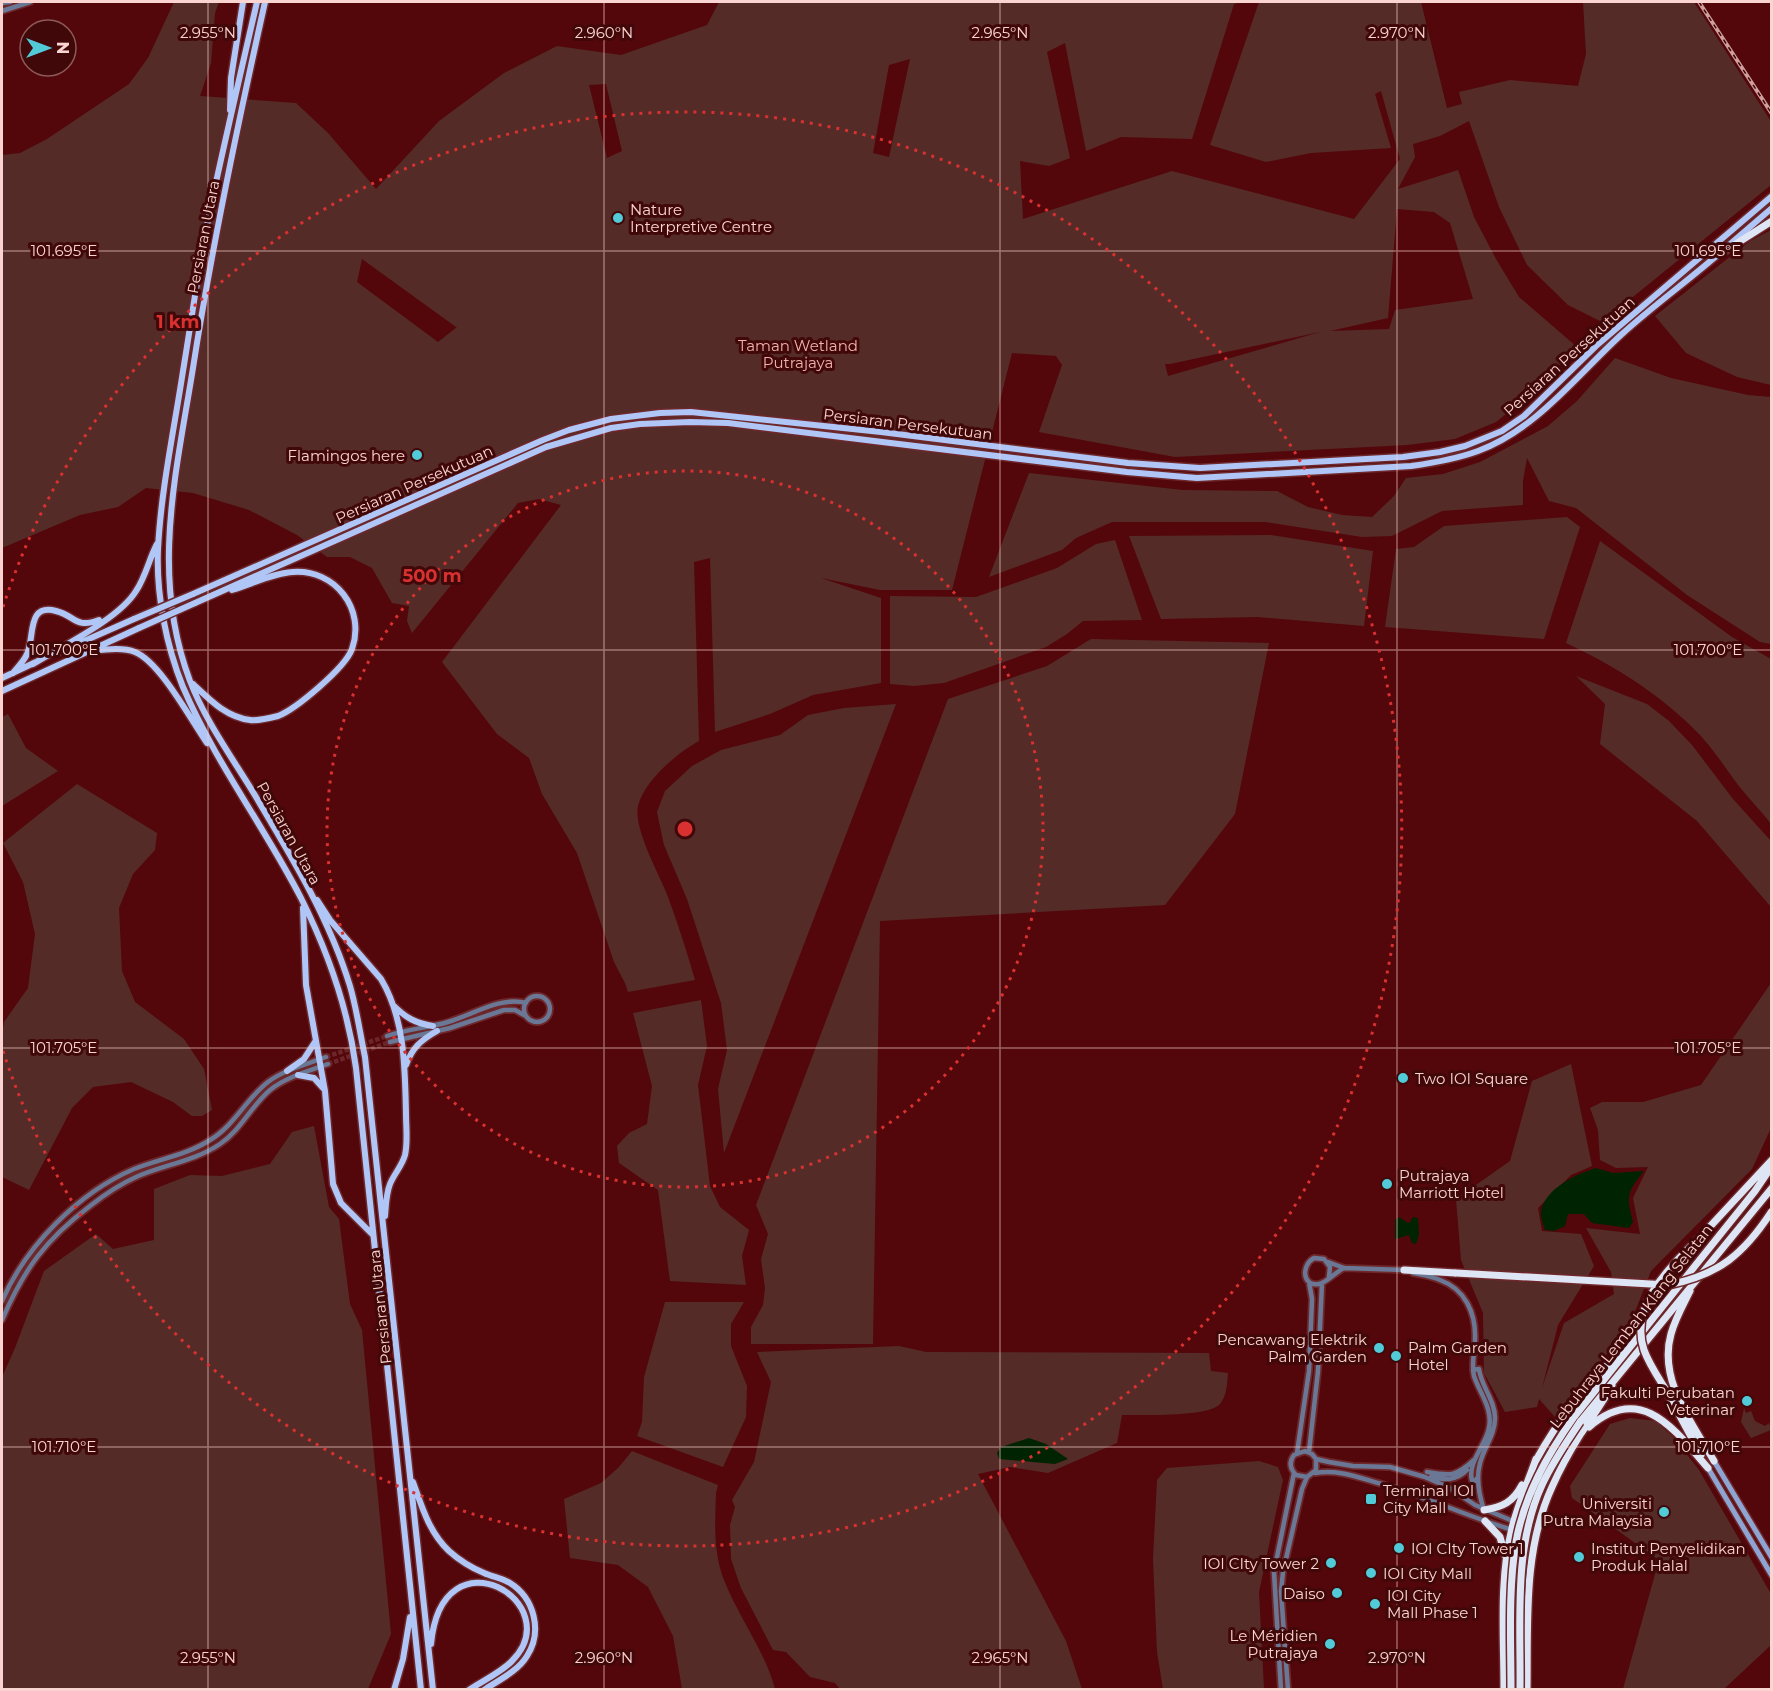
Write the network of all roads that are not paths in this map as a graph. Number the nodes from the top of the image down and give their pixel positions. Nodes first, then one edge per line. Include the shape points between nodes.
1 (10, 2) edge
2 (30, 2) edge
3 (243, 2) edge
4 (257, 2) edge
5 (265, 2) edge
6 (2, 3) edge
7 (2, 10) edge
8 (229, 125) junction
9 (1772, 196) edge
10 (1772, 208) edge
11 (1772, 221) edge
12 (1720, 254) junction
13 (159, 541) junction
14 (195, 603) junction
15 (119, 611) junction
16 (94, 651) junction
17 (33, 664) junction
18 (13, 673) junction
19 (2, 678) edge
20 (191, 682) junction
21 (2, 691) edge
22 (219, 761) junction
23 (297, 866) junction
24 (300, 898) junction
25 (526, 1003) junction
26 (393, 1005) junction
27 (526, 1016) junction
28 (435, 1029) junction
29 (400, 1031) junction
30 (387, 1036) tunnel mouth
31 (402, 1039) junction
32 (315, 1041) junction
33 (390, 1042) tunnel mouth
34 (322, 1061) junction
35 (328, 1064) dead end
36 (405, 1070) junction
37 (287, 1071) junction
38 (298, 1075) junction
39 (325, 1091) junction
40 (1772, 1160) edge
41 (1772, 1166) edge
42 (1772, 1188) edge
43 (1772, 1211) edge
44 (384, 1230) junction
45 (373, 1235) junction
46 (1328, 1262) junction
47 (1344, 1268) junction
48 (1404, 1270) junction
49 (1329, 1277) junction
50 (1310, 1282) junction
51 (1322, 1283) junction
52 (1693, 1284) junction
53 (2, 1301) edge
54 (2, 1320) edge
55 (1630, 1344) junction
56 (1612, 1385) junction
57 (1577, 1420) junction
58 (1580, 1435) junction
59 (1489, 1436) junction
60 (1309, 1452) junction
61 (1297, 1453) junction
62 (1476, 1458) junction
63 (1316, 1459) junction
64 (1536, 1459) junction
65 (1714, 1461) joint
66 (1473, 1466) junction
67 (1708, 1468) junction
68 (409, 1470) junction
69 (1293, 1473) junction
70 (1314, 1473) junction
71 (1426, 1474) junction
72 (1307, 1477) junction
73 (1478, 1477) junction
74 (1484, 1510) junction
75 (1485, 1521) junction
76 (1512, 1526) junction
77 (1536, 1533) junction
78 (1772, 1558) edge
79 (1507, 1564) junction
80 (1772, 1576) edge
81 (411, 1605) junction
82 (430, 1656) junction
83 (394, 1689) edge
84 (421, 1689) edge
85 (434, 1689) edge
86 (469, 1689) edge
87 (484, 1689) edge
88 (1281, 1689) edge
89 (1288, 1689) edge
90 (1504, 1689) edge
91 (1511, 1689) edge
92 (1520, 1689) edge
93 (1527, 1689) edge

1 - 6 street
2 - 7 street
3 - 8 main road via 231,78
4 - 8 main road, Persiaran Utara
5 - 20 main road, Persiaran Utara via 221,202 172,499 169,586 174,622
8 - 13 main road, Persiaran Utara via 196,286
9 - 17 main road, Persiaran Persekutuan, bridge via 1620,325 1533,408 1502,431 1465,446 1402,457 1200,468 691,412 611,419 569,430 500,458
10 - 12 main road, Persiaran Persekutuan
11 - 12 highway
12 - 14 main road, Persiaran Persekutuan via 1624,332 1541,412 1507,437 1440,462 1197,478 728,423 640,424 611,428 546,447
13 - 15 main road via 140,585
13 - 22 main road, Persiaran Utara via 159,590 173,658
14 - 16 main road, Persiaran Persekutuan, bridge
14 - 20 main road via 282,573 296,572 321,577 339,587 351,605 355,625 352,649 336,672 279,716 253,720 233,716
15 - 17 main road
15 - 18 main road via 90,623 43,610 32,621 27,656
16 - 21 main road, Persiaran Persekutuan
16 - 22 main road via 133,651 151,662
17 - 18 main road, Persiaran Persekutuan
18 - 19 main road, Persiaran Persekutuan
20 - 23 main road, Persiaran Utara
22 - 24 main road, Persiaran Utara
23 - 26 main road via 330,920 381,979
23 - 44 main road, Persiaran Utara via 350,986 365,1057
24 - 32 main road via 306,985
24 - 45 main road, Persiaran Utara via 340,992 352,1036
25 - 27 street
25 - 27 street via 540,996 550,1008 549,1016 540,1022
25 - 28 street via 510,1001
26 - 28 main road via 416,1023
26 - 29 main road
27 - 28 street via 504,1010
28 - 29 street
28 - 31 street
28 - 36 main road via 415,1047
29 - 30 street
29 - 31 main road
31 - 33 street
31 - 36 main road
32 - 34 main road
32 - 37 main road via 304,1059
34 - 35 street
34 - 37 street
34 - 38 street
34 - 39 main road
36 - 44 main road via 406,1145 387,1196
37 - 53 street via 268,1082 213,1139 111,1181 56,1222 18,1268
38 - 39 main road via 314,1078
38 - 54 street via 271,1090 220,1144 114,1187 62,1227 24,1274
39 - 45 main road via 336,1195
40 - 67 highway, bridge via 1661,1279 1648,1300 1642,1321 1644,1350
41 - 55 highway, Lebuhraya Lembah Klang Selatan
42 - 52 highway, Lebuhraya Lembah Klang Selatan
43 - 48 highway, bridge via 1732,1258 1698,1278 1668,1285
44 - 68 main road, Persiaran Utara
45 - 81 main road, Persiaran Utara
46 - 47 street
46 - 49 street
46 - 50 street via 1318,1257 1307,1262 1304,1274
47 - 48 street
47 - 49 street
48 - 59 street via 1450,1284 1470,1306 1475,1325 1476,1369 1490,1420
49 - 51 street
50 - 51 street
50 - 61 street via 1305,1407
51 - 60 street
52 - 56 highway, Lebuhraya Lembah Klang Selatan
52 - 65 highway via 1670,1336 1671,1377 1679,1401
55 - 57 highway, Lebuhraya Lembah Klang Selatan
55 - 64 highway via 1583,1392
56 - 57 highway, Lebuhraya Lembah Klang Selatan
56 - 58 highway
57 - 91 highway, Lebuhraya Lembah Klang Selatan, bridge via 1551,1449 1519,1528 1512,1585
57 - 92 highway, Lebuhraya Lembah Klang Selatan, bridge via 1541,1486 1528,1530 1520,1593
58 - 67 highway via 1612,1411 1643,1410 1667,1423
58 - 77 highway via 1551,1488
59 - 62 street
59 - 73 street
60 - 61 street
60 - 63 street
61 - 69 street via 1291,1461
62 - 66 street
62 - 71 street via 1456,1474
63 - 70 street
63 - 71 street
64 - 74 highway via 1513,1500
64 - 76 highway
65 - 78 main road
66 - 71 street via 1452,1480
66 - 73 street via 1471,1479 1475,1481
67 - 80 main road
68 - 82 main road, Persiaran Utara
68 - 87 main road via 424,1516 439,1540 475,1569 513,1585 533,1613 535,1633 527,1657
69 - 72 street
69 - 88 street via 1274,1572
70 - 72 street
70 - 75 street via 1357,1476
71 - 74 street
72 - 89 street via 1281,1591
73 - 74 street
74 - 76 street
75 - 76 street
75 - 79 highway via 1500,1537
76 - 77 street
76 - 79 highway
77 - 93 highway via 1528,1596
79 - 90 highway
81 - 83 main road
81 - 84 main road, Persiaran Utara
82 - 85 main road, Persiaran Utara
82 - 86 main road via 434,1620 452,1592 479,1583 497,1586 513,1597 525,1614 526,1637 521,1649 511,1663

